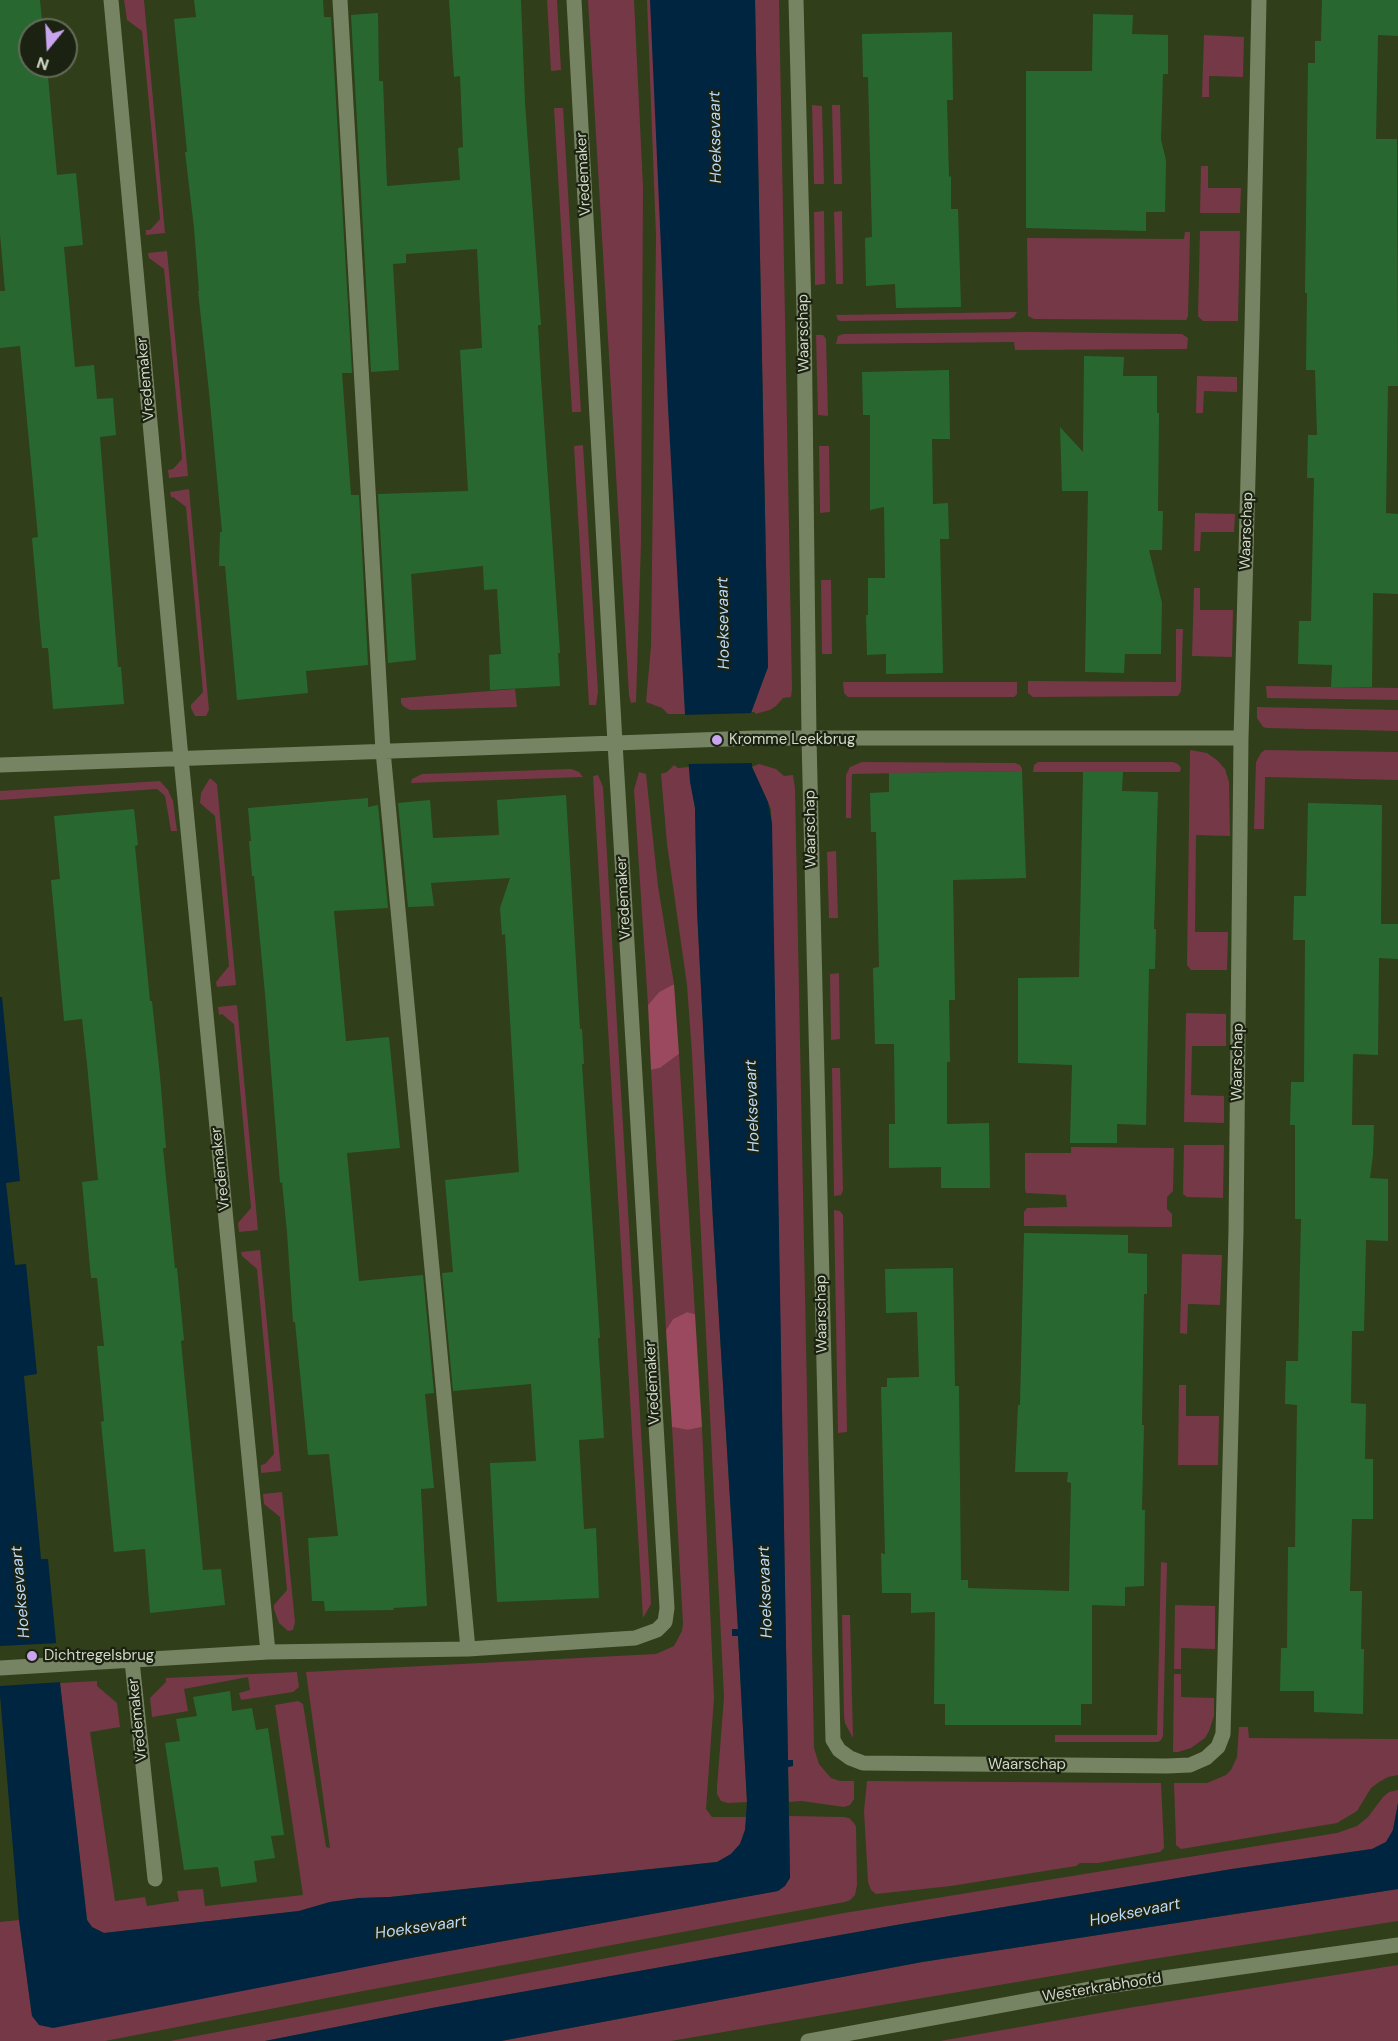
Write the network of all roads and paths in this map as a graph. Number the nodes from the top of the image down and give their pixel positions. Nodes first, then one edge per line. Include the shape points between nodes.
1 (111, 0) edge
2 (339, 0) edge
3 (574, 0) edge
4 (796, 0) edge
5 (1259, 0) edge
6 (809, 738) junction
7 (1241, 738) junction
8 (615, 743) junction
9 (383, 751) junction
10 (181, 758) junction
11 (0, 765) edge
12 (468, 1648) junction
13 (268, 1652) junction
14 (132, 1661) junction
15 (0, 1668) edge
16 (155, 1879) dead end
17 (1398, 1945) edge
18 (808, 2041) edge

1 - 10 street, Vredemaker
2 - 9 street
3 - 8 street, Vredemaker
4 - 6 street, Waarschap
5 - 7 street, Waarschap
6 - 7 street
6 - 7 street, Waarschap via 832,1740 838,1750 863,1763 1172,1766 1190,1765 1206,1758 1218,1747 1223,1734 1236,1231
6 - 8 street
8 - 9 street
8 - 12 street, Vredemaker via 665,1622 657,1630 635,1638
9 - 10 street
9 - 12 street
10 - 11 street
10 - 13 street, Vredemaker
12 - 13 street, Vredemaker
13 - 14 street, Vredemaker
14 - 15 street
14 - 16 street, Vredemaker
17 - 18 street, Westerkrabhoofd via 1100,1987

